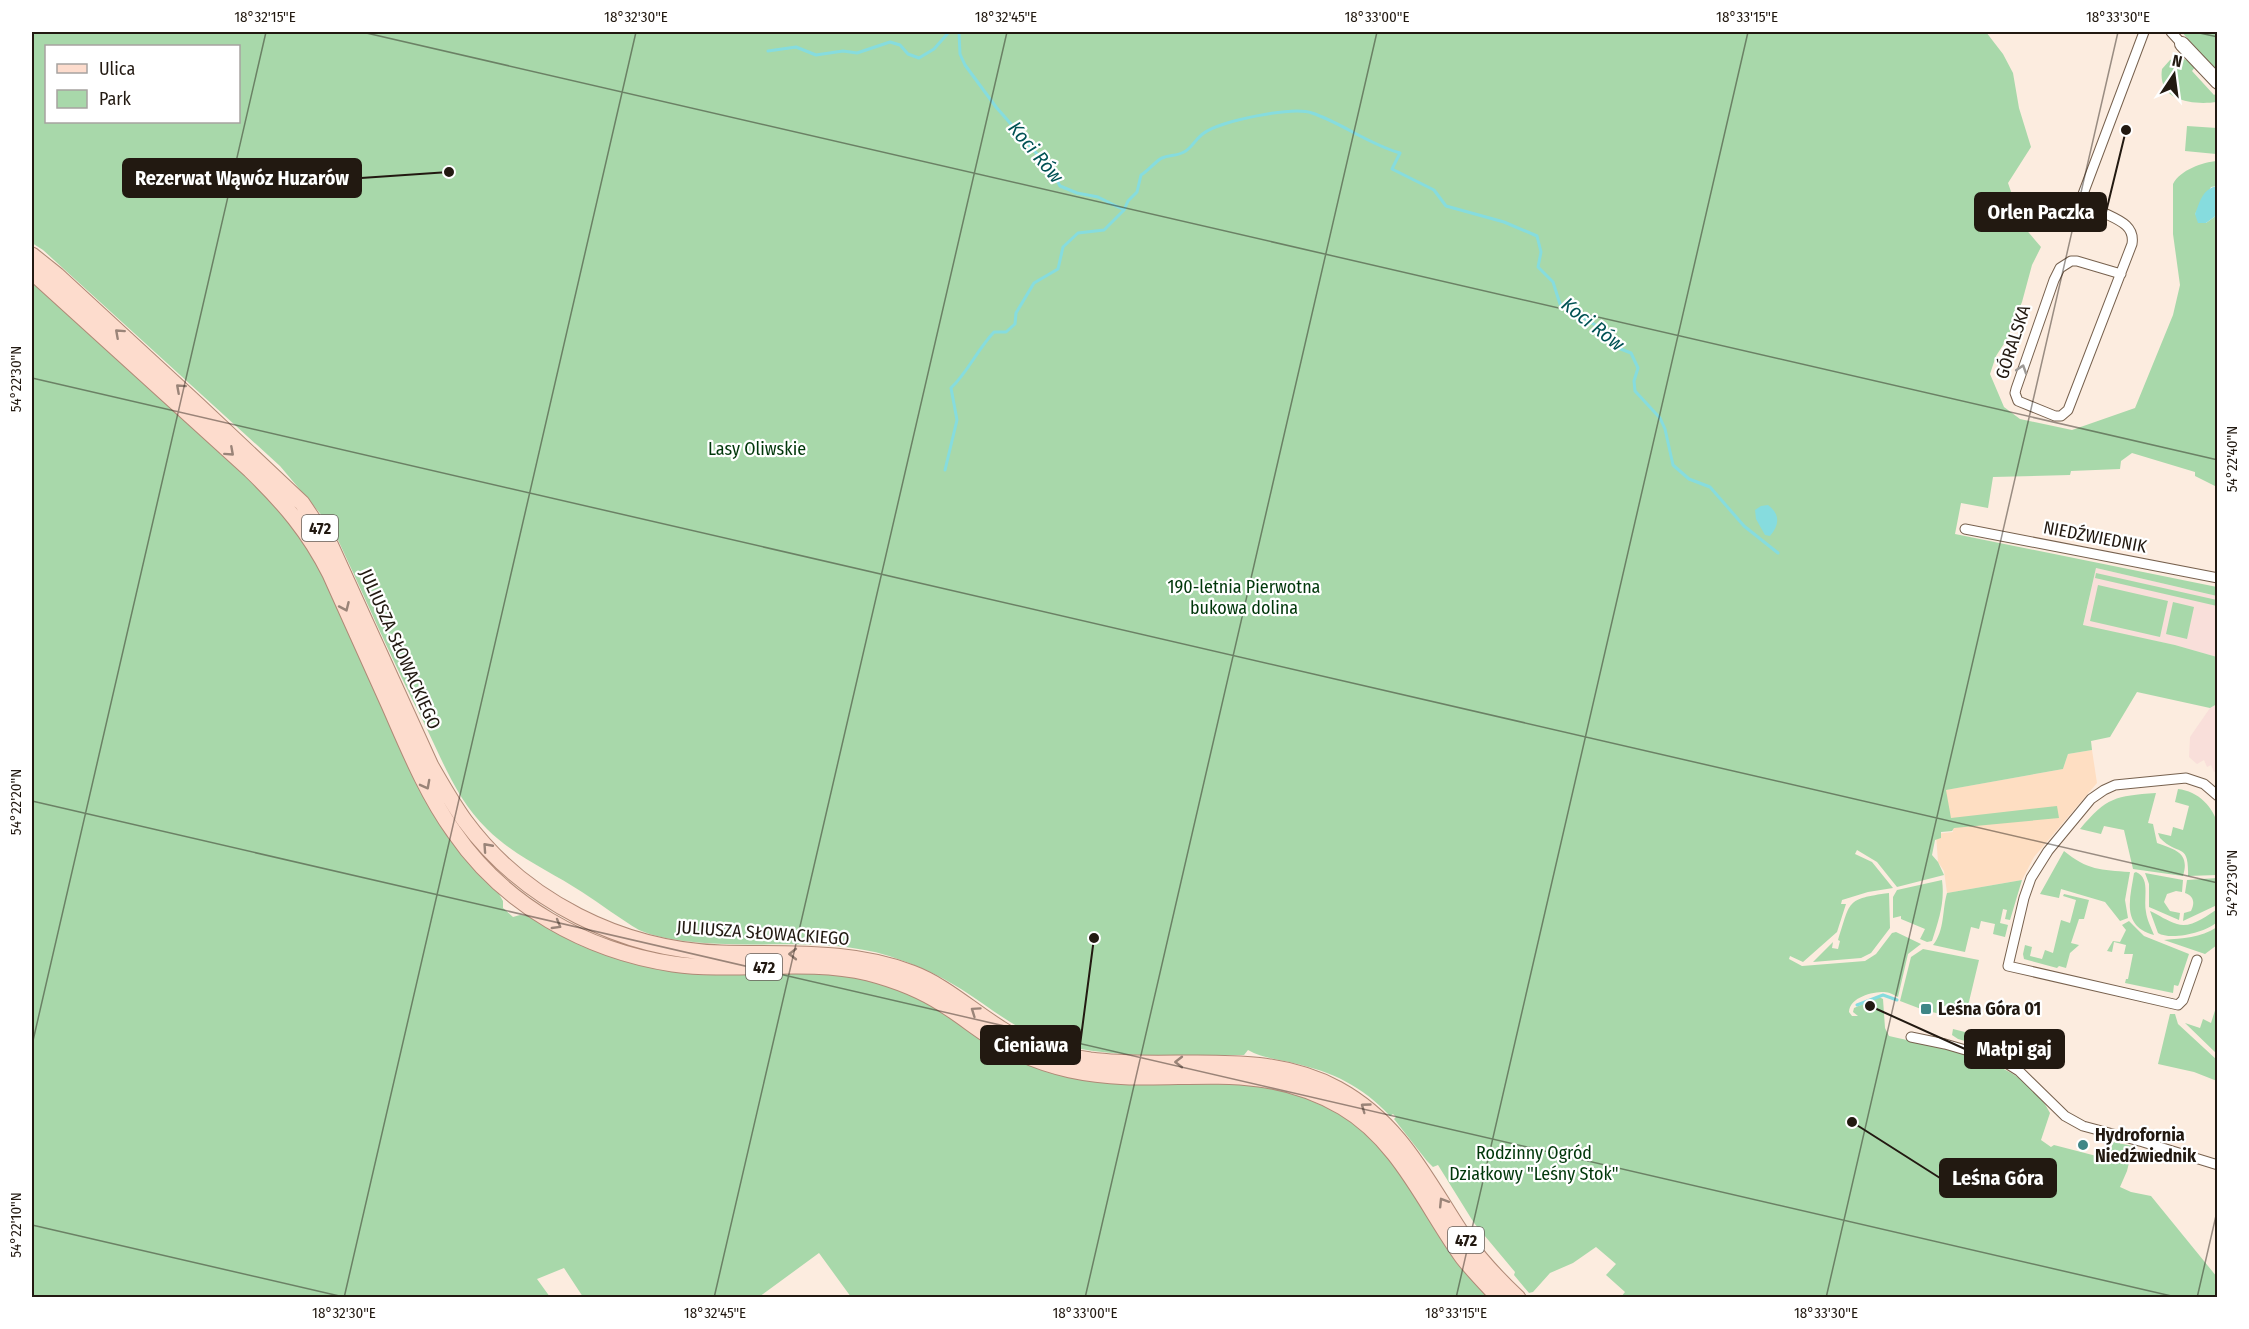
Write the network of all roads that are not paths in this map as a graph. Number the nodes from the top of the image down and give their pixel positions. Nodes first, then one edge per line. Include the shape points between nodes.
1 (2144, 32) edge
2 (2171, 32) edge
3 (2182, 44) joint
4 (2217, 82) edge
5 (32, 255) edge
6 (32, 273) edge
7 (2121, 274) junction
8 (158, 377) junction
9 (193, 409) junction
10 (1965, 529) dead end
11 (2217, 578) edge
12 (2217, 796) edge
13 (2197, 960) dead end
14 (1911, 1037) dead end
15 (2217, 1165) edge
16 (1499, 1298) edge
17 (1518, 1298) edge

1 - 7 street, GÓRALSKA via 2083,194 2088,205 2121,222 2131,233 2132,244
2 - 3 street
3 - 4 street
8 -> 5 main road, JULIUSZA SŁOWACKIEGO / 472 via 57,275
6 - 8 main road, JULIUSZA SŁOWACKIEGO / 472
7 -> 7 street, GÓRALSKA via 2068,410 2055,416 2018,401 2015,393 2040,314 2060,268 2071,261 2083,262
8 - 9 main road, JULIUSZA SŁOWACKIEGO / 472
9 -> 16 main road, JULIUSZA SŁOWACKIEGO / 472 via 300,523 330,574 437,806 474,858 520,901 571,933 644,958 703,966 843,969 884,977 944,1004 1006,1047 1071,1070 1130,1076 1236,1076 1303,1089 1346,1109 1380,1136 1412,1177 1465,1261
17 -> 9 main road, JULIUSZA SŁOWACKIEGO / 472 via 1472,1248 1425,1173 1397,1137 1367,1108 1316,1079 1278,1068 1232,1062 1123,1062 1067,1056 1001,1029 914,973 842,956 707,952 662,946 587,920 557,904 487,847 449,798 318,524 280,481
10 - 11 street, NIEDŹWIEDNIK
12 - 13 street via 2198,781 2176,778 2115,785 2091,799 2031,878 2008,966 2178,1005
14 - 15 street via 2003,1061 2019,1071 2065,1116 2083,1126

